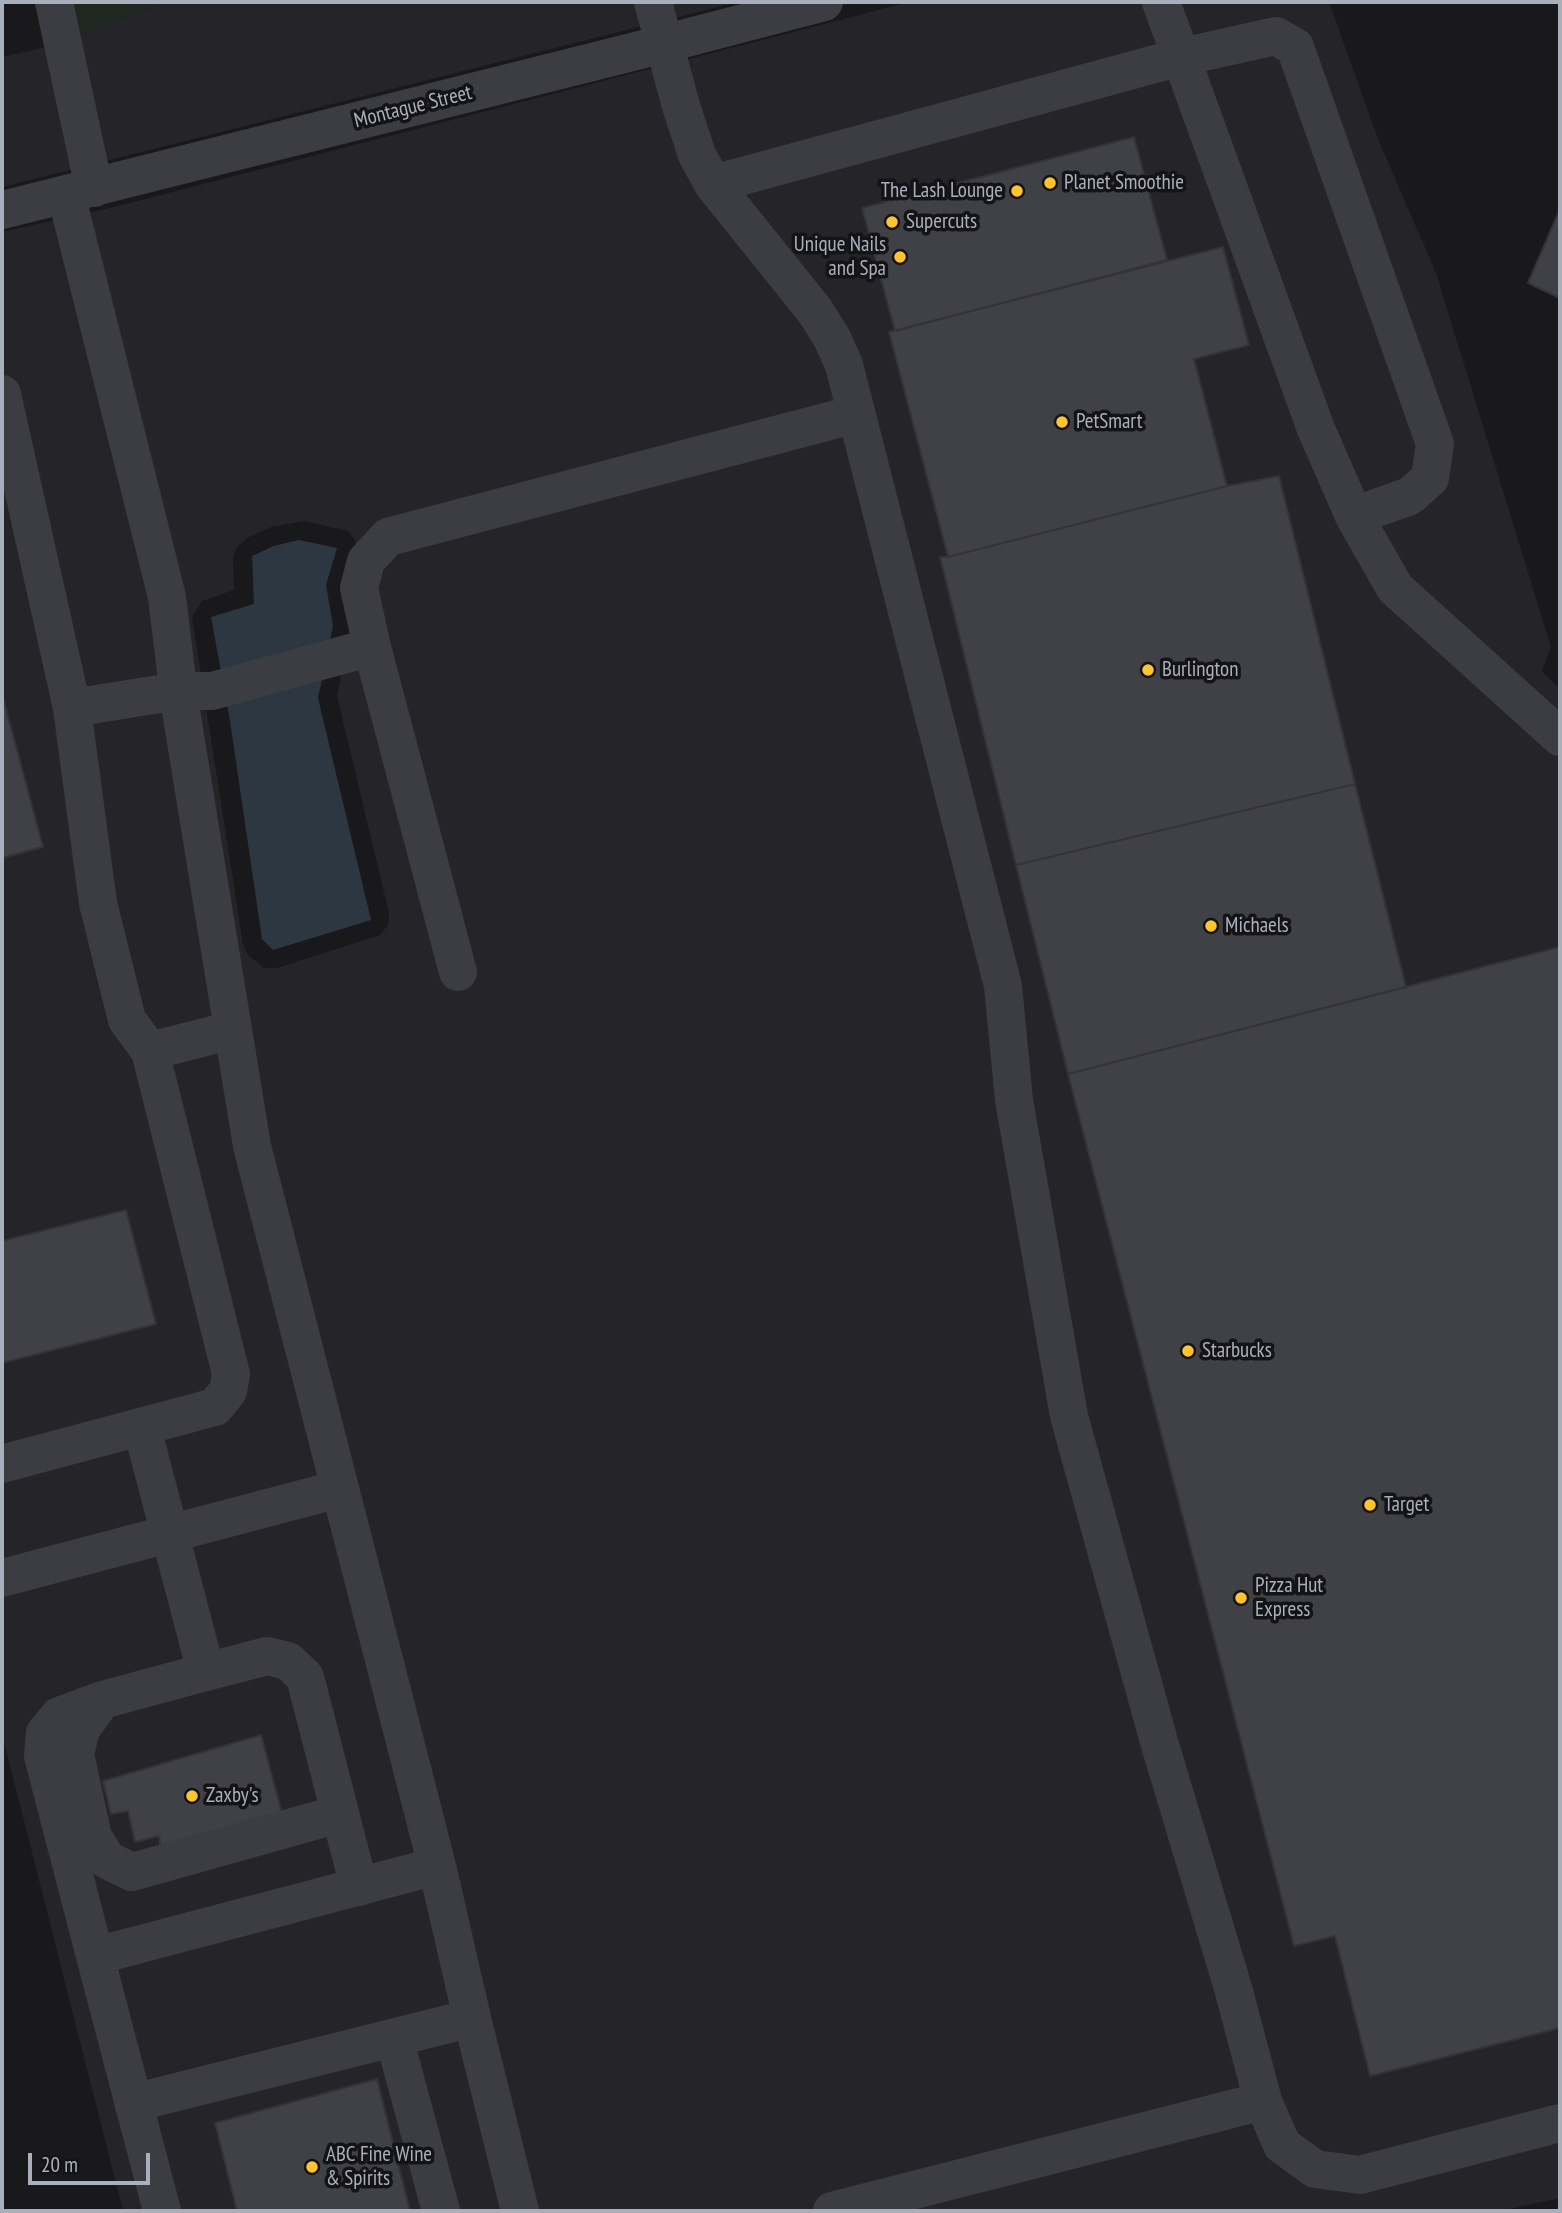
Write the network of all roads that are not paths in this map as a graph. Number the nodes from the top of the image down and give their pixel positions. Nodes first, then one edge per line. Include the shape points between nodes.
1 (54, 2) edge
2 (653, 2) edge
3 (824, 2) edge
4 (1161, 2) edge
5 (663, 44) junction
6 (1181, 57) junction
7 (713, 184) junction
8 (80, 191) junction
9 (2, 210) edge
10 (2, 394) edge
11 (856, 414) junction
12 (1354, 516) junction
13 (358, 652) junction
14 (195, 691) junction
15 (72, 708) junction
16 (1560, 737) edge
17 (458, 972) dead end
18 (233, 1030) junction
19 (150, 1052) junction
20 (142, 1427) junction
21 (2, 1464) edge
22 (340, 1489) junction
23 (170, 1534) junction
24 (2, 1578) edge
25 (206, 1672) junction
26 (102, 1700) junction
27 (340, 1814) junction
28 (437, 1866) junction
29 (359, 1887) junction
30 (94, 1956) junction
31 (472, 2018) junction
32 (394, 2038) junction
33 (1263, 2101) junction
34 (132, 2103) junction
35 (1560, 2123) edge
36 (162, 2211) edge
37 (442, 2211) edge
38 (520, 2211) edge
39 (832, 2211) edge

1 - 8 street
2 - 5 street
3 - 5 street, Montague Street
4 - 6 street
5 - 7 street via 696,155
5 - 8 street, Montague Street
6 - 7 street
6 - 12 street via 1316,429
6 - 12 street via 1276,36 1295,47 1435,444 1430,478 1410,496
7 - 11 street via 832,338
8 - 9 street, Montague Street
8 - 14 street via 167,597
10 - 15 street
11 - 13 street via 388,537 366,561 359,588
11 - 33 street via 1003,986 1014,1100 1069,1416
12 - 16 street via 1395,588
13 - 14 street
13 - 17 street
14 - 15 street
14 - 18 street
15 - 19 street via 98,903 127,1020
18 - 19 street
18 - 22 street via 252,1146
19 - 20 street via 231,1374 228,1391 215,1407
20 - 21 street
20 - 23 street
22 - 23 street
22 - 28 street
23 - 24 street
23 - 25 street
25 - 26 street
25 - 27 street via 267,1656 288,1661 305,1677
26 - 27 street via 81,1729 75,1754 93,1838 107,1860 132,1872
26 - 30 street via 59,1716 45,1733 43,1756
27 - 29 street
28 - 29 street
28 - 31 street
29 - 30 street
30 - 34 street
31 - 32 street
31 - 38 street
32 - 34 street
32 - 37 street
33 - 35 street via 1282,2144 1315,2169 1360,2175
33 - 39 street
34 - 36 street

